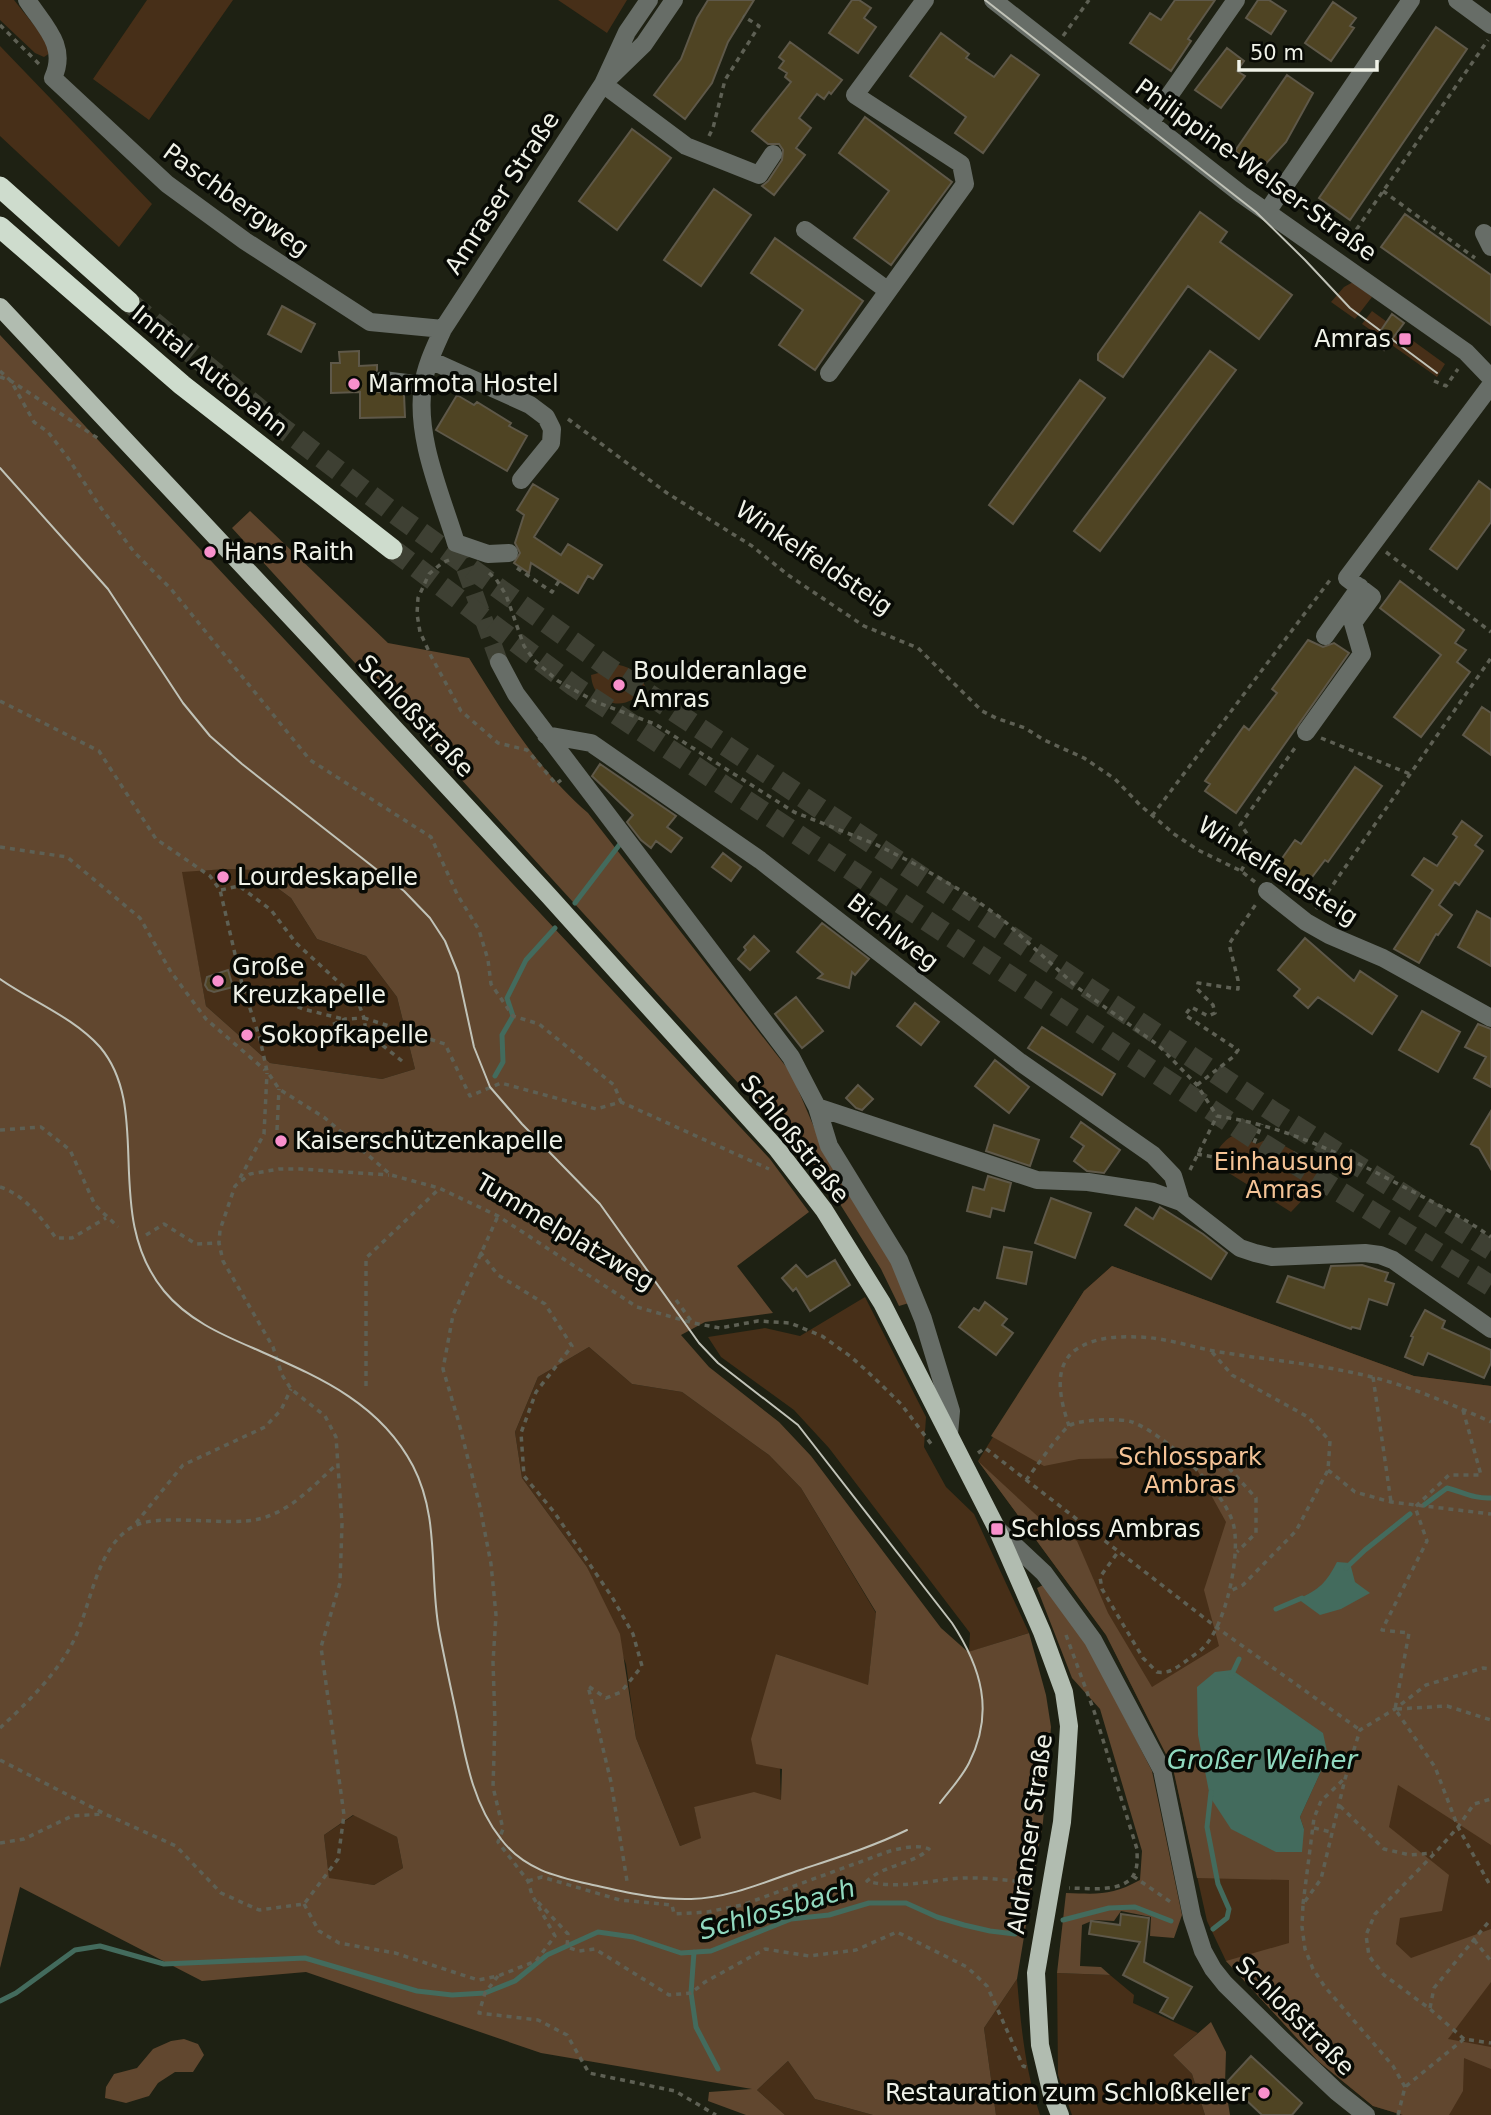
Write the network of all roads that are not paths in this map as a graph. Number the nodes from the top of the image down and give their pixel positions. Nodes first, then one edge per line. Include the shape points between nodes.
1 (27, 0) edge
2 (649, 0) edge
3 (674, 0) edge
4 (925, 0) edge
5 (993, 0) edge
6 (1236, 0) edge
7 (1411, 0) edge
8 (1457, 0) edge
9 (1491, 25) edge
10 (603, 84) junction
11 (1150, 123) junction
12 (772, 155) dead end
13 (0, 187) edge
14 (1267, 212) junction
15 (0, 227) edge
16 (805, 230) dead end
17 (887, 290) junction
18 (130, 302) tunnel mouth
19 (0, 307) edge
20 (443, 329) junction
21 (429, 359) junction
22 (829, 373) dead end
23 (1491, 378) edge
24 (383, 380) dead end
25 (423, 385) junction
26 (1491, 385) edge
27 (521, 480) dead end
28 (393, 549) tunnel mouth
29 (504, 553) road end
30 (1353, 583) junction
31 (1325, 636) dead end
32 (499, 662) tunnel mouth
33 (1306, 732) road end
34 (546, 735) junction
35 (1267, 891) road end
36 (1491, 1018) edge
37 (817, 1107) junction
38 (1181, 1202) junction
39 (1491, 1329) edge
40 (949, 1434) junction
41 (997, 1529) junction
42 (1059, 2115) edge
43 (1366, 2115) edge

1 - 20 street, Paschbergweg via 58,48 52,78 167,184 370,322
2 - 10 street, Amraser Straße via 627,32
3 - 10 street, Amraser Straße via 645,44
4 - 17 street via 855,95 961,164 965,184
5 - 11 street, Philippine-Welser-Straße
6 - 11 street
7 - 14 street
8 - 9 street
10 - 12 street via 686,146 759,175
10 - 20 street, Amraser Straße
11 - 14 street, Philippine-Welser-Straße
13 - 18 highway, Inntal Autobahn
14 - 23 street, Philippine-Welser-Straße via 1466,352
15 - 28 highway, Inntal Autobahn via 182,385
16 - 17 street
17 - 22 street
19 - 40 main road, Schloßstraße via 549,896 777,1149 824,1210 882,1303
20 - 21 street
21 - 25 street
21 - 27 street via 530,405 546,417 552,429 551,443
24 - 25 street
25 - 29 street via 428,449 458,551
26 - 30 street via 1373,542
30 - 31 street
30 - 33 street via 1372,597 1353,623 1362,654
32 - 34 street
34 - 37 street via 791,1058
34 - 38 street, Bichlweg via 591,743 760,860 1020,1062 1153,1155 1169,1169
35 - 36 street, Winkelfeldsteig via 1306,922 1383,958
37 - 38 street via 1037,1181 1126,1186
37 - 40 street via 829,1146 899,1260 919,1307 951,1411
38 - 39 street via 1240,1248 1255,1253 1365,1253 1393,1260
40 - 41 main road, Schloßstraße
41 - 42 main road, Aldranser Straße via 1064,1692 1069,1726 1062,1822 1036,1973 1037,2017
41 - 43 street, Schloßstraße via 1044,1573 1093,1640 1162,1770 1192,1917 1213,1969

